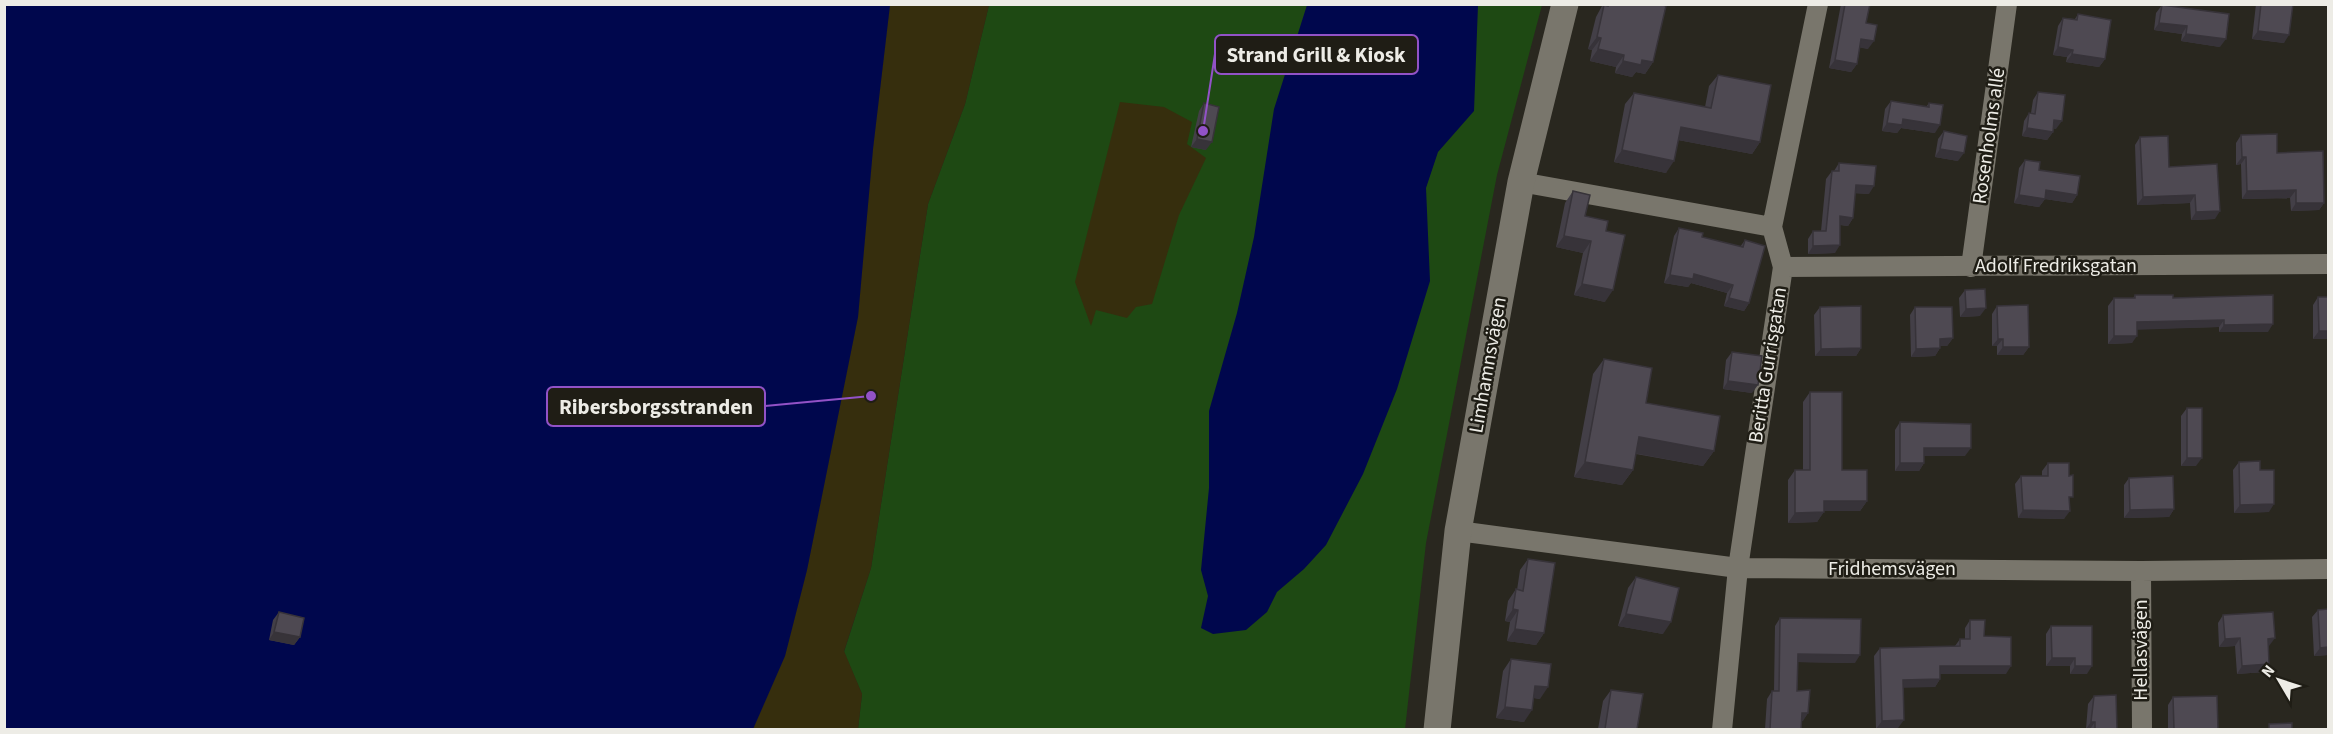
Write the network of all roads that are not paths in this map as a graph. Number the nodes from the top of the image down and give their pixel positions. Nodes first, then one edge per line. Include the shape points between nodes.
1 (1565, 4) edge
2 (1818, 4) edge
3 (2007, 4) edge
4 (1521, 182) junction
5 (1772, 227) junction
6 (2328, 264) edge
7 (1783, 267) junction
8 (1971, 267) junction
9 (1458, 531) junction
10 (1738, 568) junction
11 (2328, 569) edge
12 (2141, 571) junction
13 (1437, 729) edge
14 (1722, 729) edge
15 (2142, 729) edge

1 - 4 main road, Limhamnsvägen
2 - 5 street, Beritta Gurrisgatan
3 - 8 street, Rosenholms allé
4 - 5 street
4 - 9 main road, Limhamnsvägen
5 - 7 street, Beritta Gurrisgatan
6 - 8 street, Adolf Fredriksgatan
7 - 8 street, Adolf Fredriksgatan
7 - 10 street, Beritta Gurrisgatan
9 - 10 street, Fridhemsvägen
9 - 13 main road, Limhamnsvägen
10 - 12 street, Fridhemsvägen
10 - 14 street, Beritta Gurrisgatan
11 - 12 street, Fridhemsvägen
12 - 15 street, Hellasvägen

